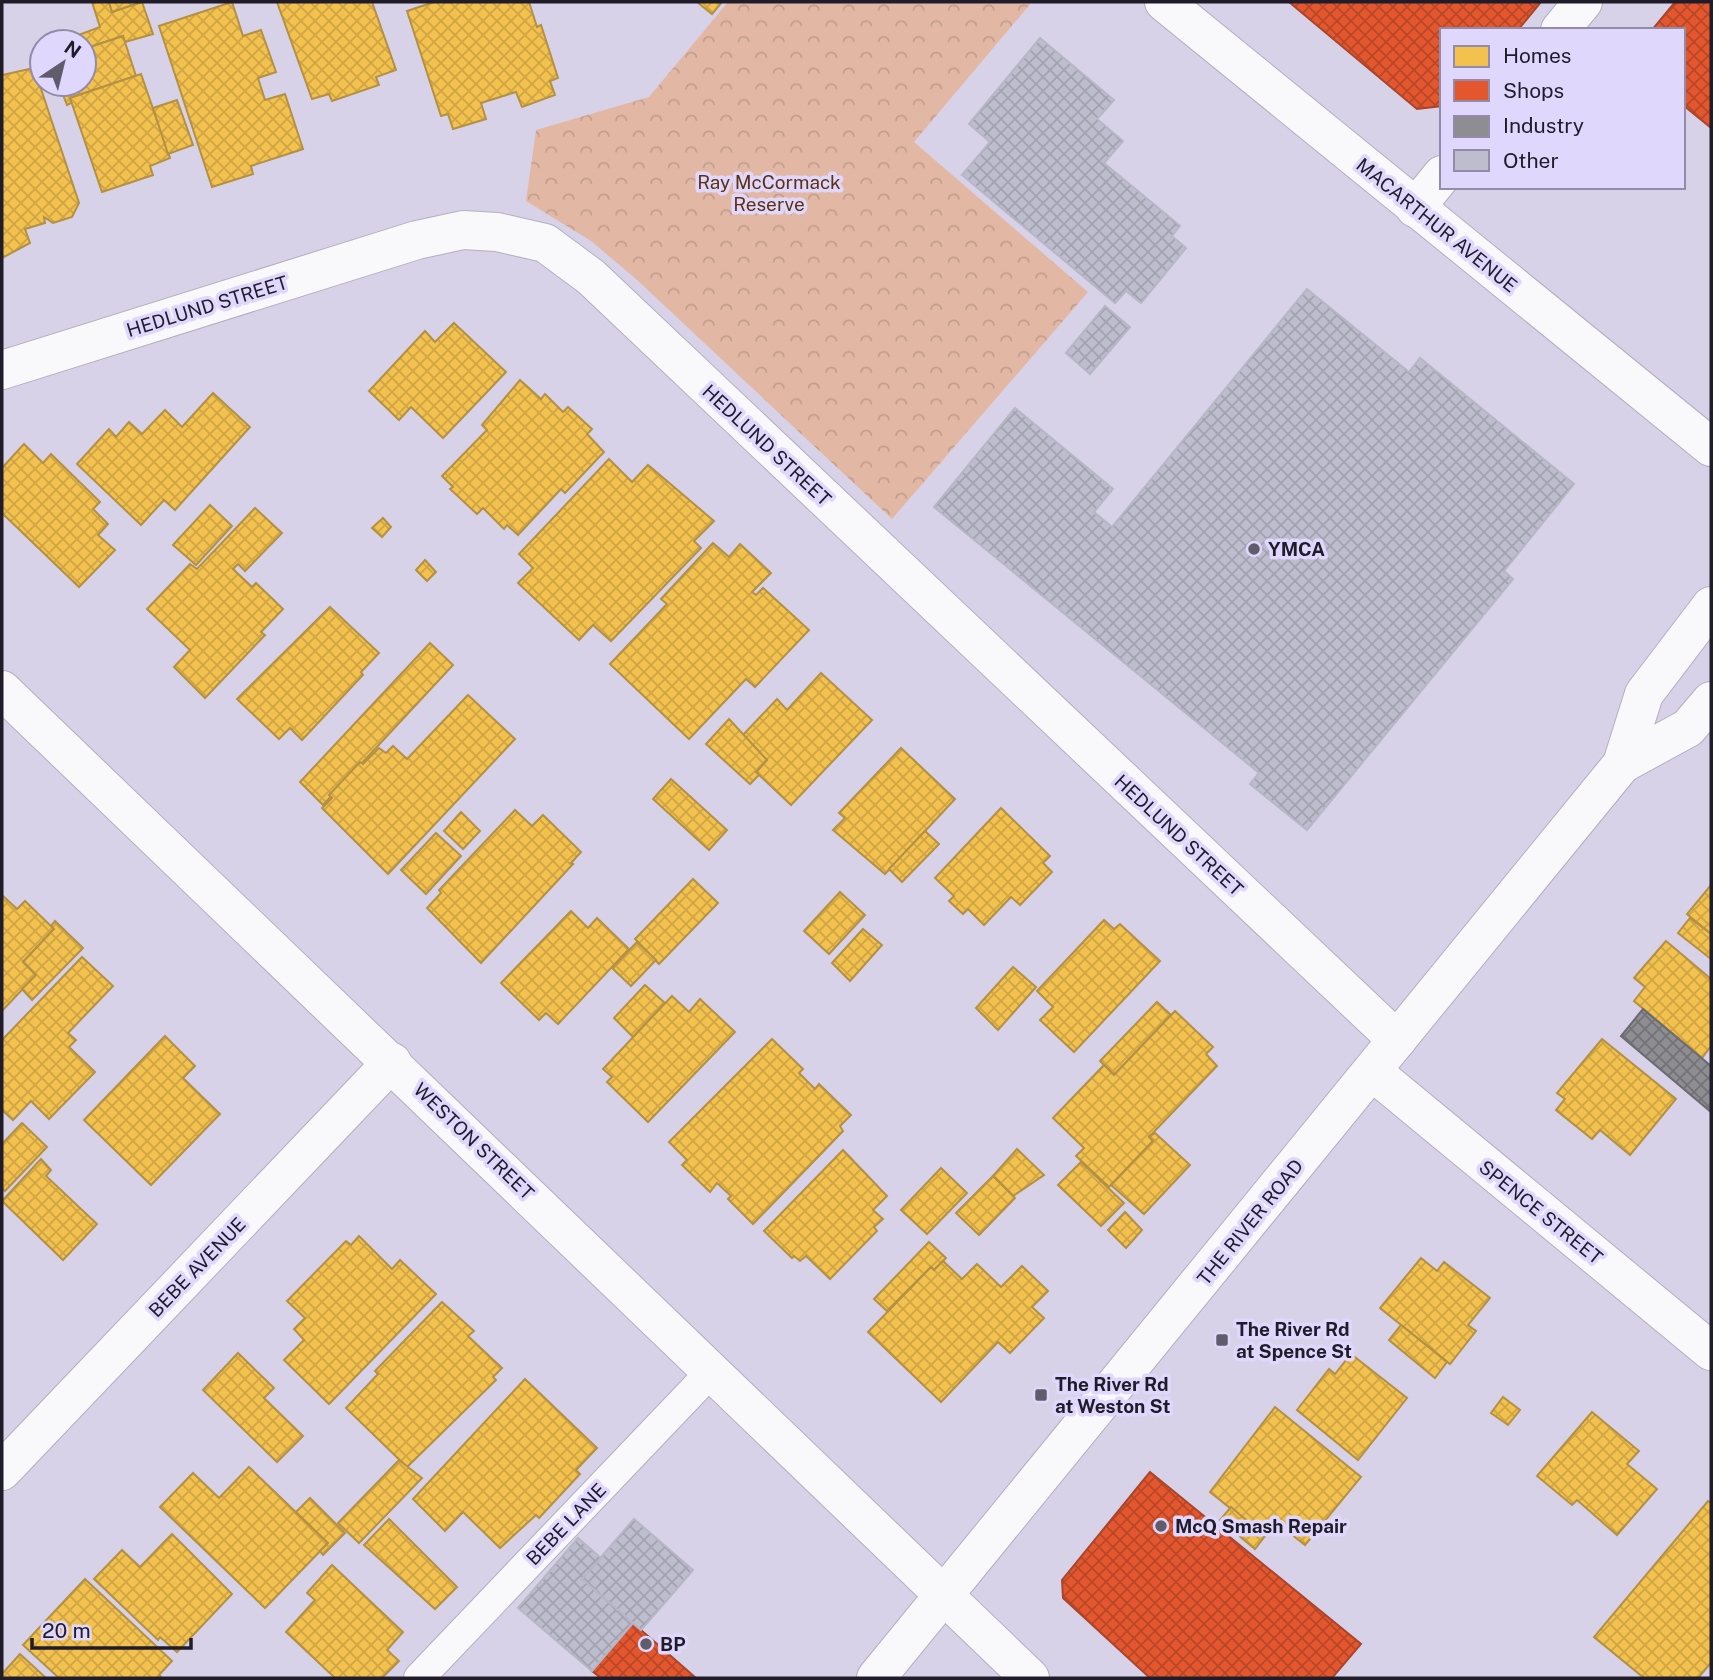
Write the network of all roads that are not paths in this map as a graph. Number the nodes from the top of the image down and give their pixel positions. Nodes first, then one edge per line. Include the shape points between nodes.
1 (1164, 2) edge
2 (1583, 2) edge
3 (1562, 28) edge
4 (1440, 177) edge
5 (1415, 208) junction
6 (2, 370) edge
7 (1711, 447) edge
8 (1711, 606) edge
9 (2, 690) edge
10 (1711, 701) edge
11 (1622, 764) junction
12 (1397, 1040) junction
13 (392, 1062) junction
14 (1373, 1072) junction
15 (1711, 1351) edge
16 (712, 1371) junction
17 (2, 1471) edge
18 (944, 1595) junction
19 (419, 1678) edge
20 (876, 1678) edge
21 (1030, 1678) edge

1 - 5 street, MACARTHUR AVENUE
2 - 3 street
4 - 5 street
5 - 7 street, MACARTHUR AVENUE
6 - 12 street, HEDLUND STREET via 417,240 463,230 545,243 591,277
8 - 11 street, THE RIVER ROAD via 1644,694
9 - 13 street, WESTON STREET
10 - 11 street, THE RIVER ROAD via 1688,729
11 - 12 street, THE RIVER ROAD
12 - 14 street, THE RIVER ROAD
13 - 16 street, WESTON STREET
13 - 17 street, BEBE AVENUE
14 - 15 street, SPENCE STREET
14 - 18 street, THE RIVER ROAD
16 - 18 street, WESTON STREET
16 - 19 lane, BEBE LANE
18 - 20 street, THE RIVER ROAD
18 - 21 street, WESTON STREET

